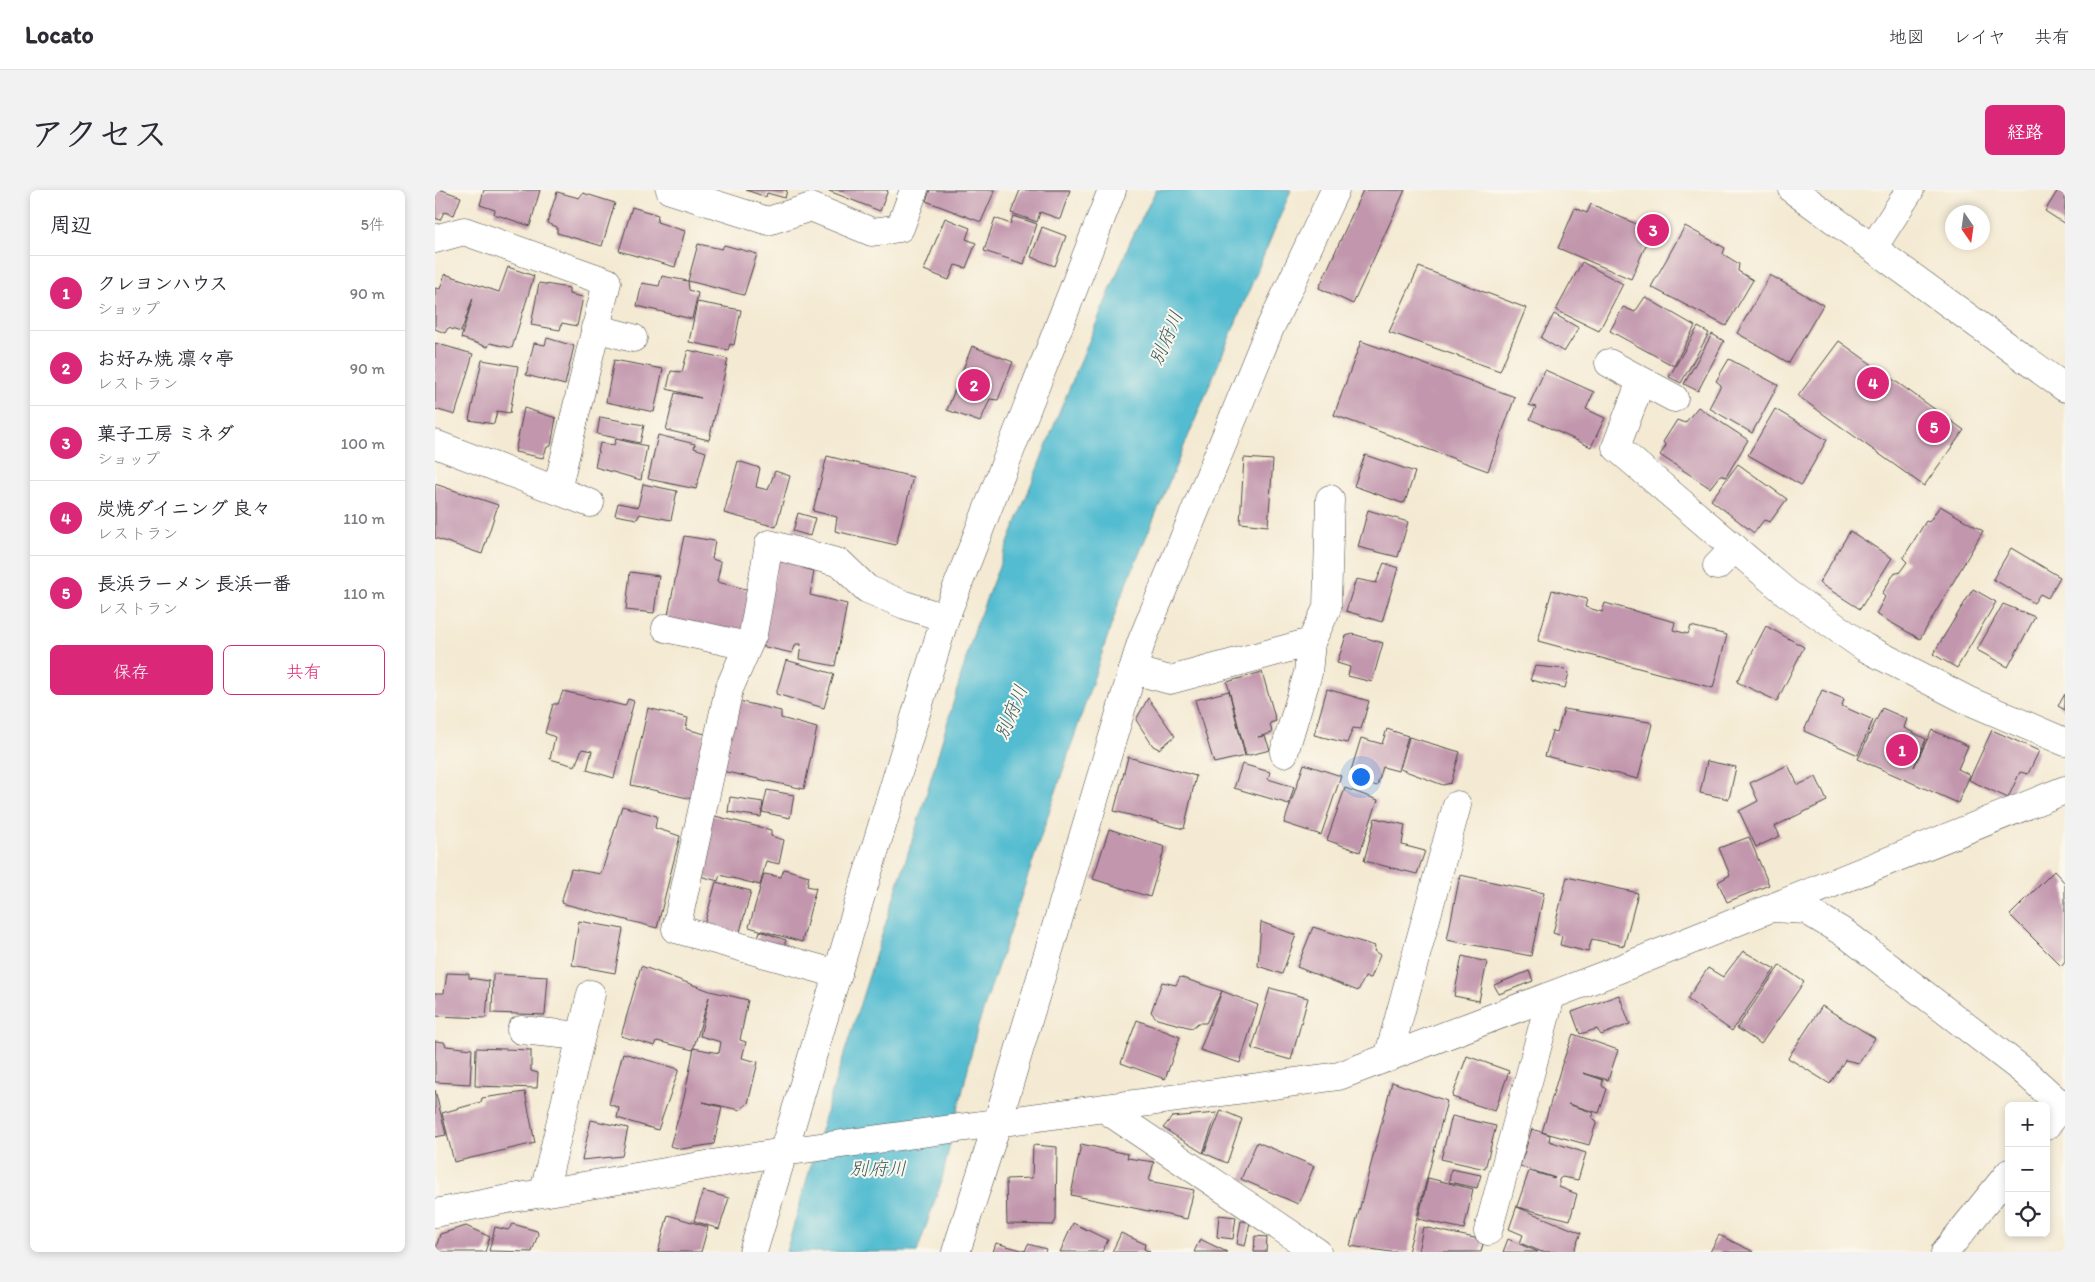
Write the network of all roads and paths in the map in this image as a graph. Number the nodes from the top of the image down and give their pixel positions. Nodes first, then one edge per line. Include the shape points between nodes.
1 (670, 190) edge
2 (914, 190) edge
3 (1112, 190) edge
4 (1335, 190) edge
5 (1793, 190) edge
6 (1910, 190) edge
7 (435, 239) edge
8 (1873, 248) junction
9 (595, 328) junction
10 (633, 338) dead end
11 (1609, 363) dead end
12 (1641, 381) junction
13 (2065, 388) edge
14 (1674, 398) dead end
15 (435, 444) edge
16 (557, 490) junction
17 (1329, 499) dead end
18 (590, 503) dead end
19 (945, 618) junction
20 (667, 628) dead end
21 (1311, 642) junction
22 (747, 646) junction
23 (1133, 670) junction
24 (2065, 742) edge
25 (1284, 752) dead end
26 (2065, 790) edge
27 (1457, 805) dead end
28 (1771, 908) junction
29 (838, 974) junction
30 (591, 994) dead end
31 (1551, 996) junction
32 (521, 1030) dead end
33 (580, 1036) junction
34 (1388, 1058) junction
35 (1105, 1109) junction
36 (2058, 1112) edge
37 (997, 1124) junction
38 (783, 1152) junction
39 (2005, 1178) edge
40 (544, 1192) junction
41 (435, 1213) edge
42 (1488, 1231) dead end
43 (753, 1252) edge
44 (956, 1252) edge
45 (1317, 1252) edge
46 (1945, 1252) edge

1 - 2 street via 768,221 811,207 872,232 900,228
3 - 19 street
4 - 23 street via 1270,328 1141,643
5 - 8 street
6 - 8 street
7 - 9 street via 464,231 607,282
8 - 13 street
9 - 10 street
9 - 16 street
11 - 12 street
12 - 14 street
12 - 24 street via 1616,447 1726,557 1787,593 1865,647 1883,667
15 - 16 street
16 - 18 street
17 - 21 street via 1327,608
19 - 22 street via 867,589 839,563 769,544 753,634
19 - 29 street
20 - 22 street
21 - 23 street via 1170,680
21 - 25 street via 1308,673
22 - 29 street via 729,688 676,929
23 - 37 street
26 - 28 street
27 - 34 street
28 - 31 street
28 - 36 street via 1806,910 1846,934 2025,1072
29 - 38 street
30 - 33 street
31 - 34 street
31 - 42 street
32 - 33 street
33 - 40 street
34 - 35 street via 1339,1076
35 - 37 street
35 - 45 street
37 - 38 street
37 - 44 street
38 - 40 street
38 - 43 street
39 - 46 street
40 - 41 street

